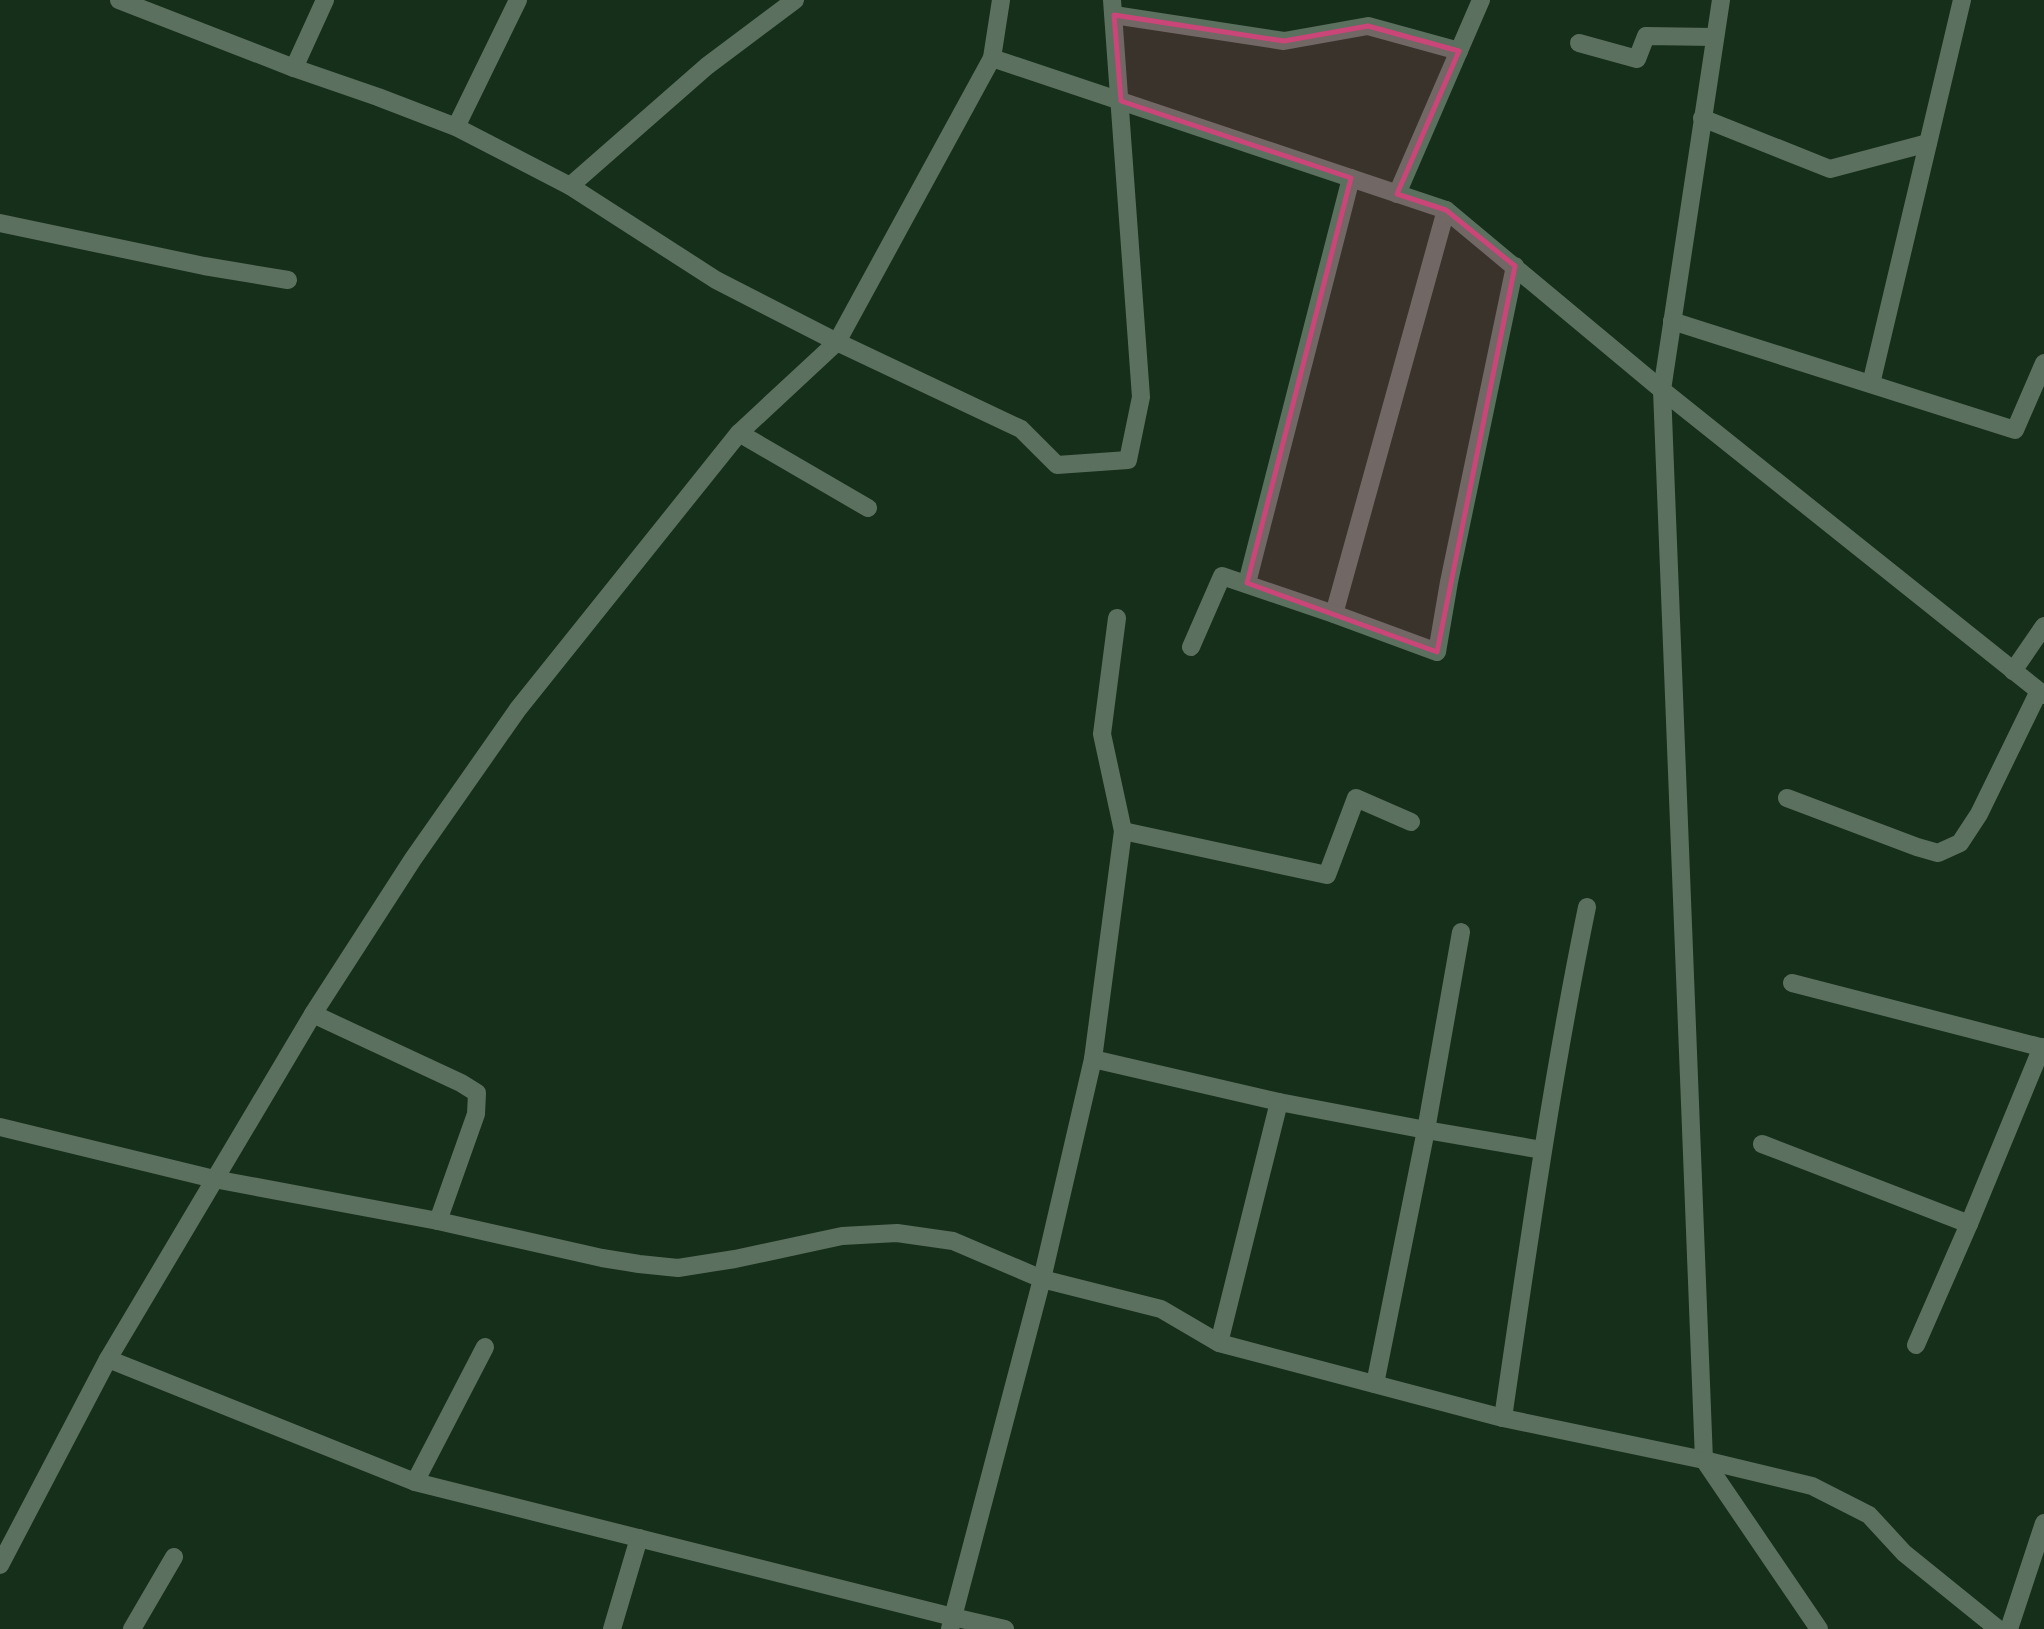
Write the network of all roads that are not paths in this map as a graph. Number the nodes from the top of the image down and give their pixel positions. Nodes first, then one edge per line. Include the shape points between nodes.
1 (119, 0) edge
2 (325, 0) edge
3 (518, 0) edge
4 (794, 0) edge
5 (1001, 0) edge
6 (1481, 0) edge
7 (1721, 0) edge
8 (1962, 0) edge
9 (1113, 7) edge
10 (1714, 37) junction
11 (1579, 43) dead end
12 (1459, 51) junction
13 (992, 58) junction
14 (294, 68) junction
15 (1121, 102) junction
16 (1702, 118) junction
17 (456, 127) junction
18 (1928, 144) junction
19 (1351, 178) junction
20 (570, 186) junction
21 (1397, 194) junction
22 (1446, 210) junction
23 (0, 223) edge
24 (1515, 266) junction
25 (288, 280) dead end
26 (1672, 321) junction
27 (837, 342) junction
28 (2044, 363) edge
29 (1871, 384) junction
30 (1662, 390) junction
31 (739, 433) junction
32 (868, 508) dead end
33 (1247, 583) junction
34 (1334, 614) junction
35 (1117, 618) dead end
36 (2044, 626) edge
37 (1191, 647) dead end
38 (2013, 670) junction
39 (2041, 693) edge
40 (1787, 798) dead end
41 (1411, 822) dead end
42 (1123, 831) junction
43 (1587, 907) dead end
44 (1461, 932) dead end
45 (1792, 984) dead end
46 (313, 1014) junction
47 (2043, 1047) edge
48 (1093, 1059) junction
49 (1279, 1102) junction
50 (0, 1126) edge
51 (1426, 1130) junction
52 (1762, 1144) dead end
53 (1542, 1150) junction
54 (214, 1179) junction
55 (438, 1221) junction
56 (1969, 1224) junction
57 (1042, 1279) junction
58 (1219, 1343) junction
59 (1916, 1345) dead end
60 (485, 1347) dead end
61 (108, 1359) junction
62 (1375, 1384) junction
63 (1503, 1418) junction
64 (1704, 1460) junction
65 (415, 1482) junction
66 (2044, 1523) edge
67 (639, 1538) junction
68 (174, 1557) dead end
69 (0, 1565) edge
70 (952, 1623) edge
71 (132, 1629) edge
72 (612, 1629) edge
73 (1005, 1629) edge
74 (1819, 1629) edge
75 (1998, 1629) edge
76 (2009, 1629) edge

1 - 14 street
2 - 14 street
3 - 17 street
4 - 20 street via 707,66
5 - 13 street
6 - 12 street
7 - 10 street
8 - 18 street
9 - 12 street via 1284,41 1368,26
9 - 15 street
10 - 11 street via 1646,36 1637,59
10 - 16 street
12 - 21 street
13 - 15 street
13 - 27 street
14 - 17 street
15 - 19 street
15 - 27 street via 1141,397 1128,460 1057,466 1021,429
16 - 18 street via 1830,169
16 - 26 street
17 - 20 street
18 - 29 street
19 - 21 street
19 - 33 street
20 - 27 street via 716,281
21 - 22 street
22 - 24 street
22 - 34 street
23 - 25 street
24 - 30 street
24 - 34 street via 1437,652
26 - 29 street
26 - 30 street
27 - 31 street
28 - 29 street via 2015,430
30 - 38 street
30 - 64 street
31 - 32 street
31 - 46 street via 518,709
33 - 34 street
33 - 37 street via 1222,576
35 - 42 street via 1102,734
36 - 38 street
38 - 39 street
39 - 40 street via 1979,814 1960,843 1938,853
41 - 42 street via 1356,798 1327,875
42 - 48 street
43 - 53 street
44 - 51 street
45 - 47 street
46 - 54 street
46 - 55 street via 477,1093 476,1114
47 - 56 street
48 - 49 street
48 - 57 street
49 - 51 street
49 - 58 street
50 - 54 street
51 - 53 street
51 - 62 street
52 - 56 street
53 - 63 street
54 - 55 street
54 - 61 street
55 - 57 street via 602,1258 678,1268 842,1236 897,1233 953,1241
56 - 59 street
57 - 58 street via 1161,1309
57 - 70 street
58 - 62 street
60 - 65 street
61 - 65 street
61 - 69 street
62 - 63 street
63 - 64 street
64 - 74 street
64 - 75 street via 1812,1486 1869,1515 1904,1553
65 - 67 street
66 - 76 street
67 - 70 street
67 - 72 street
68 - 71 street
70 - 73 street

